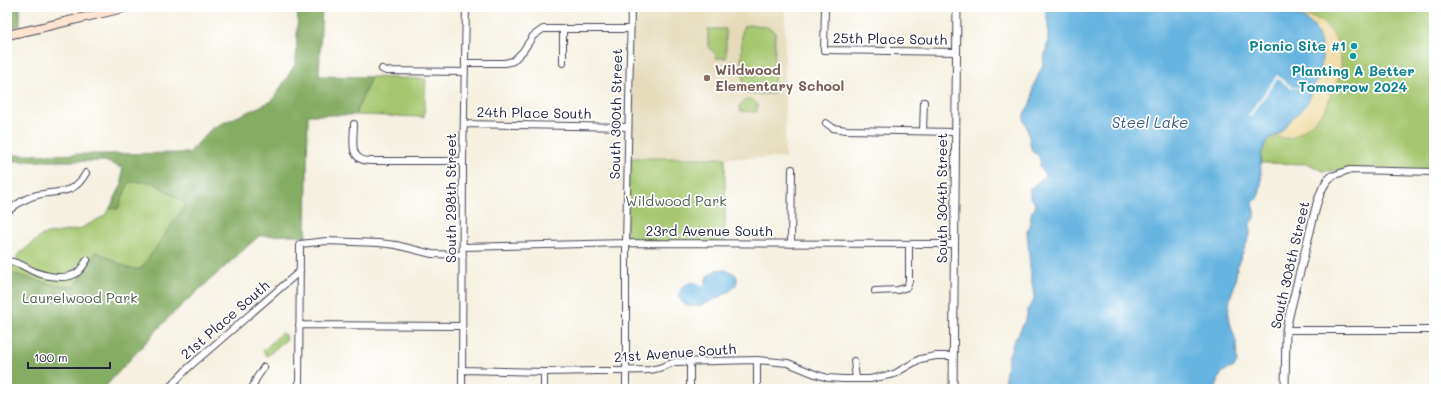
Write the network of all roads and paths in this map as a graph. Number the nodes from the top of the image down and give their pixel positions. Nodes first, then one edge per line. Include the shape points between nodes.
1 (128, 7) edge
2 (466, 7) edge
3 (631, 7) edge
4 (825, 7) edge
5 (957, 7) edge
6 (563, 29) junction
7 (630, 29) junction
8 (7, 35) edge
9 (957, 52) junction
10 (465, 63) junction
11 (563, 63) dead end
12 (382, 69) dead end
13 (465, 72) junction
14 (924, 102) dead end
15 (826, 123) dead end
16 (354, 124) dead end
17 (464, 124) junction
18 (628, 127) junction
19 (923, 132) junction
20 (955, 132) junction
21 (463, 161) junction
22 (792, 169) dead end
23 (1434, 172) edge
24 (86, 173) dead end
25 (1332, 176) joint
26 (7, 212) edge
27 (626, 243) junction
28 (791, 244) junction
29 (909, 244) junction
30 (955, 244) junction
31 (463, 247) junction
32 (463, 255) junction
33 (87, 260) dead end
34 (7, 261) edge
35 (300, 271) junction
36 (876, 291) dead end
37 (299, 325) junction
38 (462, 326) junction
39 (1286, 330) junction
40 (1434, 330) edge
41 (954, 356) junction
42 (757, 360) junction
43 (690, 361) junction
44 (854, 361) dead end
45 (264, 367) dead end
46 (462, 370) junction
47 (626, 370) junction
48 (544, 372) junction
49 (856, 379) junction
50 (168, 389) edge
51 (252, 389) edge
52 (299, 389) edge
53 (462, 389) edge
54 (544, 389) edge
55 (626, 389) edge
56 (690, 389) edge
57 (757, 389) edge
58 (953, 389) edge
59 (1285, 389) edge

1 - 8 main road
2 - 10 street, South 298th Street
3 - 7 street, South 300th Street
4 - 9 street, 25th Place South via 824,50
5 - 9 street, South 304th Street
6 - 7 street
6 - 10 street via 543,29 533,36 524,51 513,61
6 - 11 street
7 - 18 street, South 300th Street
9 - 20 street, South 304th Street
10 - 13 street, South 298th Street
12 - 13 street
13 - 17 street, South 298th Street
14 - 19 street
15 - 19 street via 843,130
16 - 21 street via 354,151 357,158 362,160
17 - 18 street, 24th Place South
17 - 21 street, South 298th Street
18 - 27 street, South 300th Street
19 - 20 street
20 - 30 street, South 304th Street
21 - 31 street, South 298th Street
22 - 28 street
23 - 25 street via 1349,170
24 - 26 street via 80,183 70,190 32,197
25 - 39 street, South 308th Street via 1326,181 1317,203
27 - 28 street, 23rd Avenue South
27 - 31 street, 23rd Avenue South
27 - 47 street, South 300th Street
28 - 29 street, 23rd Avenue South
29 - 30 street, 23rd Avenue South
29 - 36 street via 907,287
30 - 41 street, South 304th Street
31 - 32 street, South 298th Street
32 - 35 street via 432,254 379,243 327,241 300,244
32 - 38 street, South 298th Street
33 - 34 street via 72,276 38,273 18,263
35 - 37 street
35 - 50 street, 21st Place South via 189,367
37 - 38 street
37 - 52 street
38 - 46 street, South 298th Street
39 - 40 street
39 - 59 street, South 308th Street
41 - 49 street, 21st Avenue South via 916,360 888,376
41 - 58 street, South 304th Street
42 - 43 street, 21st Avenue South
42 - 49 street, 21st Avenue South via 788,363 828,378
42 - 57 street
43 - 47 street, 21st Avenue South via 675,362 655,369
43 - 56 street
44 - 49 street
45 - 51 street
46 - 48 street, 21st Avenue South
46 - 53 street, South 298th Street
47 - 48 street, 21st Avenue South
47 - 55 street, South 300th Street
48 - 54 street

